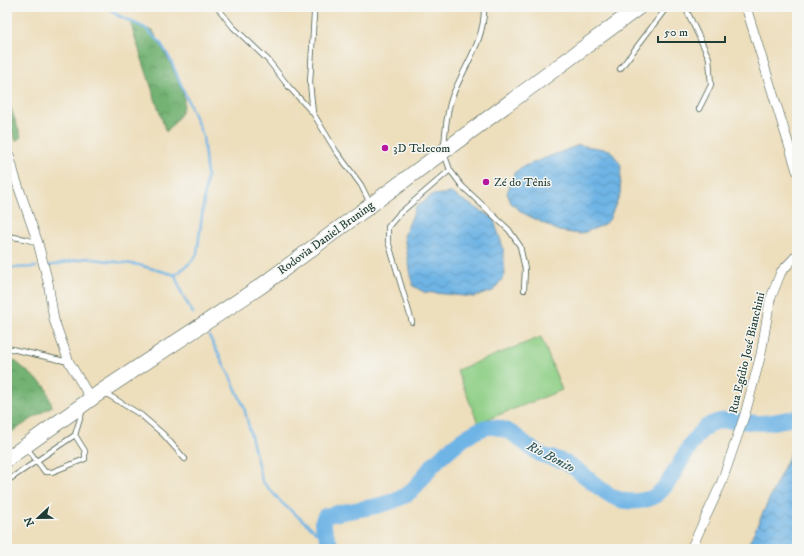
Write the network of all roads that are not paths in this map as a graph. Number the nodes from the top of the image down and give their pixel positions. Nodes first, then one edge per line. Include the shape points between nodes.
1 (216, 7) edge
2 (312, 7) edge
3 (484, 7) edge
4 (668, 7) edge
5 (685, 7) edge
6 (746, 7) edge
7 (633, 9) edge
8 (620, 69) dead end
9 (699, 109) dead end
10 (313, 113) junction
11 (7, 146) edge
12 (444, 152) junction
13 (450, 170) junction
14 (797, 171) edge
15 (371, 205) junction
16 (7, 236) edge
17 (38, 243) junction
18 (797, 256) edge
19 (524, 290) dead end
20 (412, 322) dead end
21 (7, 348) edge
22 (69, 362) junction
23 (92, 398) junction
24 (75, 435) junction
25 (26, 446) junction
26 (7, 459) edge
27 (185, 459) dead end
28 (36, 461) junction
29 (7, 481) edge
30 (691, 549) edge

1 - 10 lane via 268,60
2 - 10 lane via 314,14 310,83
3 - 12 lane via 481,36 452,97 445,118
4 - 8 lane
5 - 9 lane via 709,58 710,85
6 - 14 street
7 - 12 main road, Rodovia Daniel Bruning
10 - 15 lane via 361,185
11 - 17 street
12 - 13 lane
12 - 15 main road, Rodovia Daniel Bruning
13 - 19 lane via 462,186 509,230 520,246 525,269
13 - 20 lane via 399,214 388,227 388,241
15 - 23 main road, Rodovia Daniel Bruning via 261,286
16 - 17 lane
17 - 22 street via 54,320
18 - 30 street, Rua Egídio José Bianchini via 781,272 770,300 761,354 745,414 721,484
21 - 22 lane
22 - 23 street
23 - 24 lane
23 - 25 main road, Rodovia Daniel Bruning
23 - 27 lane via 140,415 163,434
24 - 28 lane
24 - 28 lane via 86,452 85,459 52,472 44,472
25 - 26 main road, Rodovia Daniel Bruning
25 - 28 lane
28 - 29 lane

